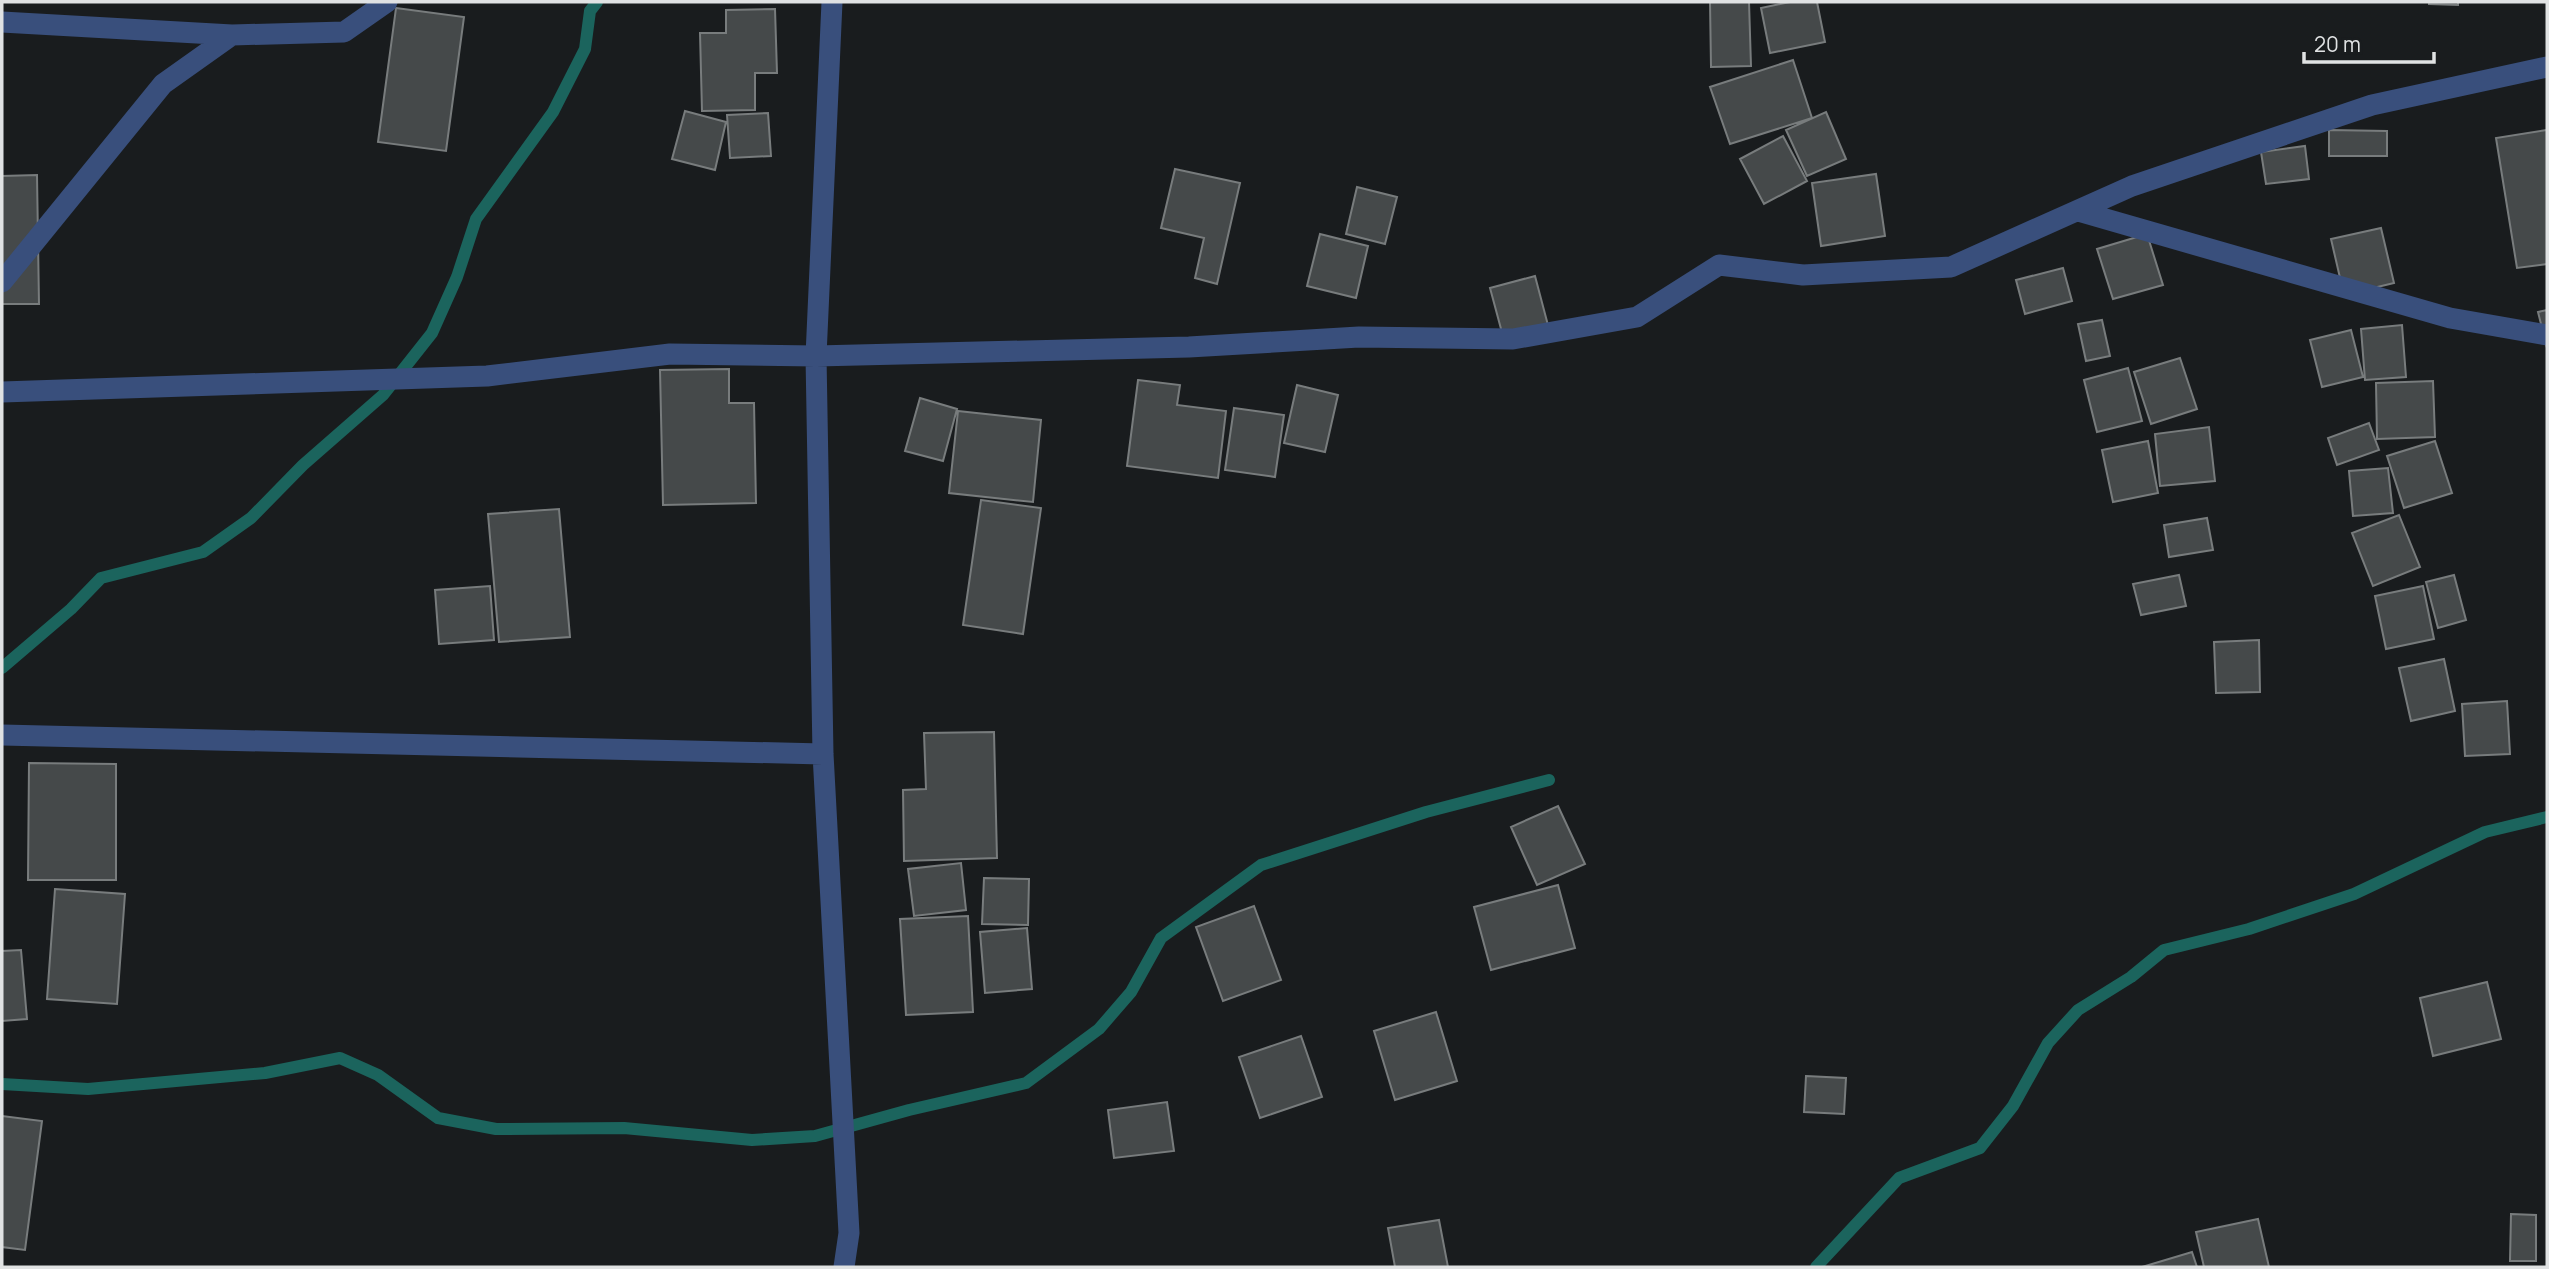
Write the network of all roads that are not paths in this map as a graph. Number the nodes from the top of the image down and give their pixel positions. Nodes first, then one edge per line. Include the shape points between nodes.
1 (387, 2) edge
2 (832, 2) edge
3 (2, 22) edge
4 (232, 35) junction
5 (2547, 67) edge
6 (2078, 211) junction
7 (2, 282) edge
8 (2547, 335) edge
9 (816, 356) junction
10 (2, 392) edge
11 (2, 735) edge
12 (823, 754) junction
13 (844, 1267) edge

1 - 4 street via 344,32
2 - 9 street
3 - 4 street
4 - 7 street via 163,84
5 - 6 street via 2372,105 2132,186
6 - 8 street via 2450,318
6 - 9 street via 1951,267 1803,275 1719,265 1637,317 1513,339 1359,337 1189,347
9 - 10 street via 670,354 487,376
9 - 12 street
11 - 12 street
12 - 13 street via 849,1233

